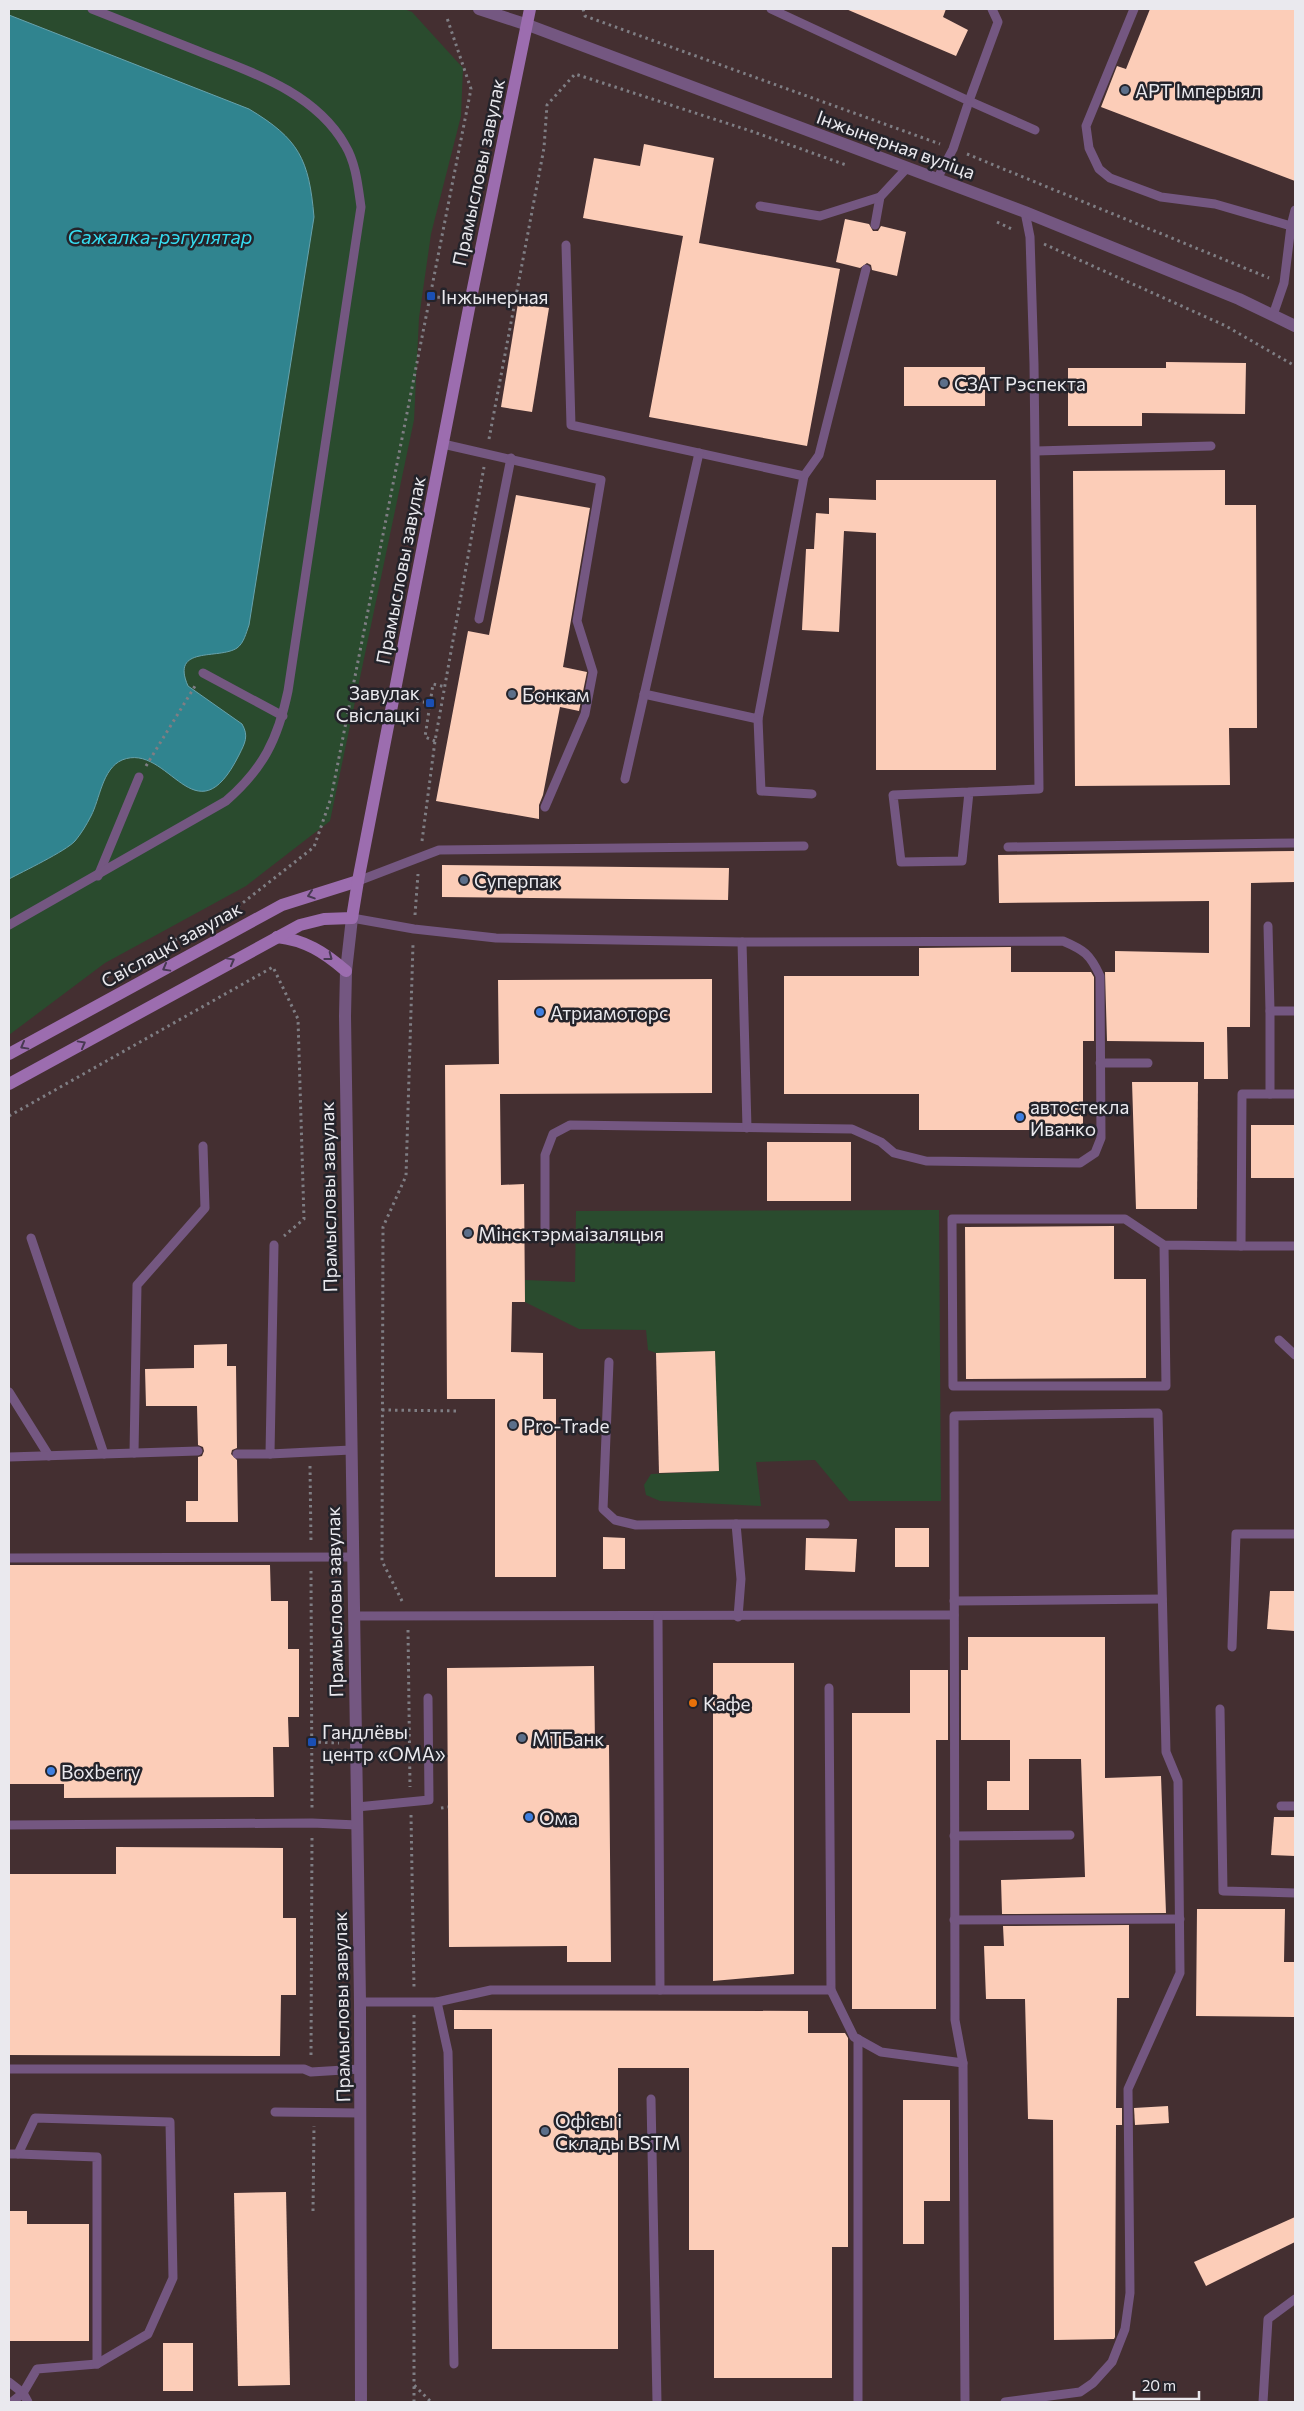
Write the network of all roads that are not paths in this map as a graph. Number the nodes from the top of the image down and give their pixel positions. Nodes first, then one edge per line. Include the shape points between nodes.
1 (92, 9) edge
2 (479, 9) edge
3 (530, 9) edge
4 (771, 9) edge
5 (992, 9) edge
6 (1134, 9) edge
7 (528, 25) junction
8 (969, 101) junction
9 (1036, 130) dead end
10 (906, 169) junction
11 (937, 179) junction
12 (880, 197) junction
13 (760, 206) dead end
14 (1295, 210) edge
15 (1025, 212) junction
16 (875, 225) dead end
17 (1290, 226) junction
18 (566, 245) dead end
19 (866, 269) dead end
20 (1273, 315) junction
21 (1295, 326) edge
22 (443, 444) junction
23 (1210, 446) dead end
24 (1036, 451) junction
25 (699, 453) junction
26 (511, 458) junction
27 (804, 476) junction
28 (479, 620) dead end
29 (204, 673) road end
30 (644, 694) junction
31 (283, 716) junction
32 (758, 719) junction
33 (139, 777) road end
34 (624, 779) dead end
35 (969, 792) junction
36 (812, 794) dead end
37 (545, 808) dead end
38 (1295, 843) edge
39 (804, 846) dead end
40 (1008, 847) dead end
41 (98, 876) junction
42 (358, 881) junction
43 (352, 918) junction
44 (9, 925) edge
45 (1268, 926) dead end
46 (277, 937) junction
47 (742, 942) junction
48 (346, 971) junction
49 (1270, 1011) junction
50 (1295, 1011) edge
51 (9, 1054) edge
52 (1100, 1063) junction
53 (1148, 1063) dead end
54 (9, 1084) edge
55 (1270, 1094) junction
56 (1295, 1094) edge
57 (747, 1128) junction
58 (203, 1146) dead end
59 (545, 1229) dead end
60 (31, 1238) dead end
61 (274, 1245) road end
62 (1164, 1245) junction
63 (1241, 1246) junction
64 (1295, 1246) edge
65 (1279, 1340) dead end
66 (1295, 1355) edge
67 (609, 1362) dead end
68 (9, 1392) edge
69 (351, 1450) junction
70 (198, 1452) dead end
71 (134, 1453) junction
72 (104, 1454) junction
73 (237, 1454) dead end
74 (270, 1454) junction
75 (50, 1456) junction
76 (9, 1457) edge
77 (736, 1524) junction
78 (825, 1524) dead end
79 (1295, 1534) edge
80 (352, 1556) junction
81 (9, 1558) edge
82 (1162, 1600) junction
83 (954, 1601) junction
84 (354, 1616) junction
85 (738, 1616) junction
86 (954, 1616) junction
87 (658, 1617) junction
88 (1232, 1647) dead end
89 (829, 1688) dead end
90 (428, 1698) dead end
91 (1220, 1709) dead end
92 (1281, 1806) dead end
93 (1295, 1806) edge
94 (357, 1807) junction
95 (9, 1825) edge
96 (358, 1825) junction
97 (1070, 1835) dead end
98 (954, 1836) junction
99 (1295, 1893) edge
100 (1180, 1919) junction
101 (954, 1920) junction
102 (660, 1990) junction
103 (831, 1990) junction
104 (360, 2002) junction
105 (437, 2002) junction
106 (858, 2039) junction
107 (963, 2063) junction
108 (360, 2068) junction
109 (9, 2069) edge
110 (651, 2099) dead end
111 (275, 2112) dead end
112 (361, 2113) junction
113 (13, 2154) edge
114 (1295, 2299) edge
115 (97, 2364) junction
116 (454, 2364) dead end
117 (9, 2382) edge
118 (23, 2393) junction
119 (12, 2402) edge
120 (28, 2402) edge
121 (361, 2402) edge
122 (657, 2402) edge
123 (858, 2402) edge
124 (965, 2402) edge
125 (1004, 2402) edge
126 (1263, 2402) edge

1 - 31 lane via 267,79 300,98 325,119 345,145 357,176 361,207 358,237
2 - 7 street, Інжынерная вуліца
3 - 7 main road, Прамысловы завулак
4 - 8 lane
5 - 8 lane via 998,22
6 - 17 lane via 1086,126 1089,148 1098,169 1110,178 1161,197 1216,204
7 - 10 street, Інжынерная вуліца
7 - 22 main road, Прамысловы завулак
8 - 9 lane
8 - 11 lane via 953,149
10 - 11 street, Інжынерная вуліца
10 - 12 lane
11 - 15 street, Інжынерная вуліца
12 - 13 lane via 820,216
12 - 16 lane
14 - 17 lane
15 - 20 street, Інжынерная вуліца
15 - 24 lane via 1030,237
17 - 20 lane via 1284,283
18 - 25 lane via 570,425
19 - 27 lane via 819,455
20 - 21 street, Інжынерная вуліца
22 - 26 lane
22 - 42 main road, Прамысловы завулак
23 - 24 lane
24 - 35 lane via 1039,789
25 - 27 lane
25 - 30 lane
26 - 28 lane
26 - 37 lane via 601,480 577,621 593,672 584,714
27 - 32 lane
29 - 31 lane
30 - 32 lane
30 - 34 lane
31 - 41 lane via 263,762 246,784 202,816
32 - 36 lane via 761,792
33 - 41 lane
35 - 35 lane via 893,795 901,862 962,861
38 - 40 lane
39 - 42 lane via 439,850
41 - 44 lane
42 - 43 main road, Прамысловы завулак
42 -> 51 main road, Свіслацкі завулак via 282,905
43 - 46 main road via 324,919 300,925
43 - 47 lane via 496,938
43 - 48 street, Прамысловы завулак
45 - 49 lane
46 -> 48 main road via 298,940 318,949
54 -> 46 main road
47 - 52 lane via 1063,941 1084,951 1100,976
47 - 57 lane
48 - 69 street, Прамысловы завулак
49 - 50 lane
49 - 55 lane
52 - 53 lane
52 - 57 lane via 1101,1138 1095,1153 1080,1163 926,1161 894,1152 881,1142 852,1129
55 - 56 lane
55 - 63 lane via 1242,1094
57 - 59 lane via 570,1124 553,1134 545,1155
58 - 71 lane via 205,1208 138,1284
60 - 72 lane
61 - 74 lane
62 - 62 lane via 1125,1220 952,1219 953,1386 1166,1386
62 - 63 lane
63 - 64 lane
65 - 66 lane
67 - 77 lane via 603,1509 615,1520 636,1524
68 - 75 lane
69 - 74 lane
69 - 80 street, Прамысловы завулак
70 - 71 lane
71 - 72 lane
72 - 75 lane
73 - 74 lane
75 - 76 lane
77 - 78 lane
77 - 85 lane via 741,1579
79 - 88 lane via 1236,1534
80 - 81 lane
80 - 84 street, Прамысловы завулак
82 - 83 lane
82 - 83 lane via 1158,1413 954,1416
82 - 100 lane via 1166,1752 1178,1781
83 - 86 lane
84 - 87 lane
84 - 94 street, Прамысловы завулак
85 - 86 lane
85 - 87 lane
86 - 98 lane
87 - 102 lane
89 - 103 lane
90 - 94 lane via 429,1800
91 - 99 lane via 1223,1891
92 - 93 lane
94 - 96 street, Прамысловы завулак
95 - 96 lane
96 - 104 street, Прамысловы завулак
97 - 98 lane
98 - 101 lane
100 - 101 lane
100 - 125 lane via 1180,1973 1128,2089 1130,2293 1124,2329 1112,2362 1080,2392
101 - 107 lane via 955,2020
102 - 103 lane
102 - 105 lane via 491,1990
103 - 106 lane
104 - 105 lane
104 - 108 street, Прамысловы завулак
105 - 116 lane via 448,2052
106 - 107 lane via 881,2052
106 - 123 lane
107 - 124 lane
108 - 109 lane via 310,2072 304,2069
108 - 112 street, Прамысловы завулак
110 - 122 lane
111 - 112 lane
112 - 121 street, Прамысловы завулак
113 - 115 lane via 98,2157
113 - 115 lane via 35,2118 170,2122 173,2278 148,2334
114 - 126 lane via 1268,2319
115 - 118 lane via 38,2369
117 - 118 lane
118 - 119 lane
118 - 120 lane

